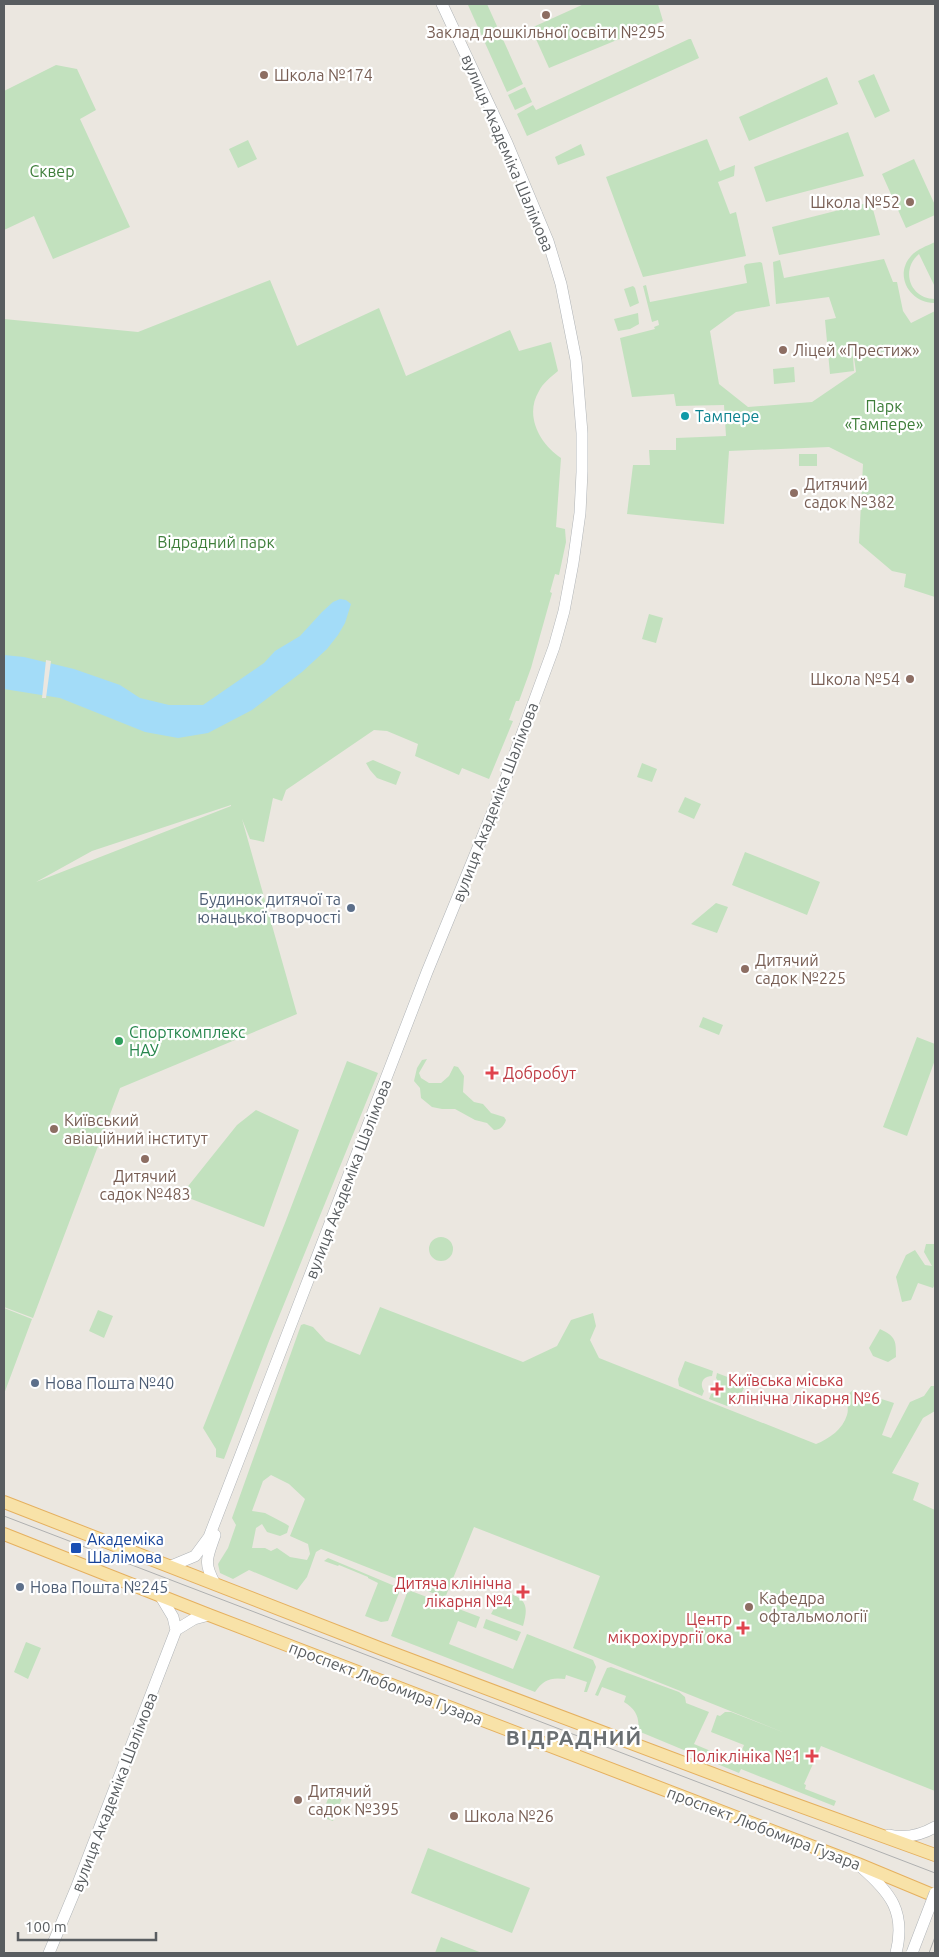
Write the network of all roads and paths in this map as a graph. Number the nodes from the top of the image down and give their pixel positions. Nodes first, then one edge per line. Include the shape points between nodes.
1 (442, 4) edge
2 (448, 4) edge
3 (4, 1502) edge
4 (4, 1534) edge
5 (171, 1566) junction
6 (215, 1584) junction
7 (161, 1597) junction
8 (209, 1615) junction
9 (176, 1630) junction
10 (935, 1827) edge
11 (868, 1829) junction
12 (935, 1855) edge
13 (858, 1864) junction
14 (935, 1895) edge
15 (49, 1953) edge
16 (896, 1953) edge
17 (912, 1953) edge

1 - 5 street, вулиця Академіка Шалімова via 507,143 548,241 561,284 576,360 582,436 580,505 573,563 554,647 500,794 212,1529 195,1556
2 - 6 street, вулиця Академіка Шалімова via 552,239 570,302 582,370 587,445 578,564 567,615 503,795 206,1561
3 - 5 main road, проспект Любомира Гузара
4 - 7 main road, проспект Любомира Гузара
5 - 6 main road, проспект Любомира Гузара
6 - 11 main road, проспект Любомира Гузара via 754,1789
7 - 8 main road, проспект Любомира Гузара
7 - 9 street via 174,1617
8 - 9 street via 194,1619
8 - 13 main road, проспект Любомира Гузара
9 - 15 street, вулиця Академіка Шалімова
10 - 11 street via 907,1837
11 - 12 main road, проспект Любомира Гузара
13 - 14 main road, проспект Любомира Гузара
13 - 16 street via 886,1890 894,1904 899,1923
14 - 17 street, bridge

